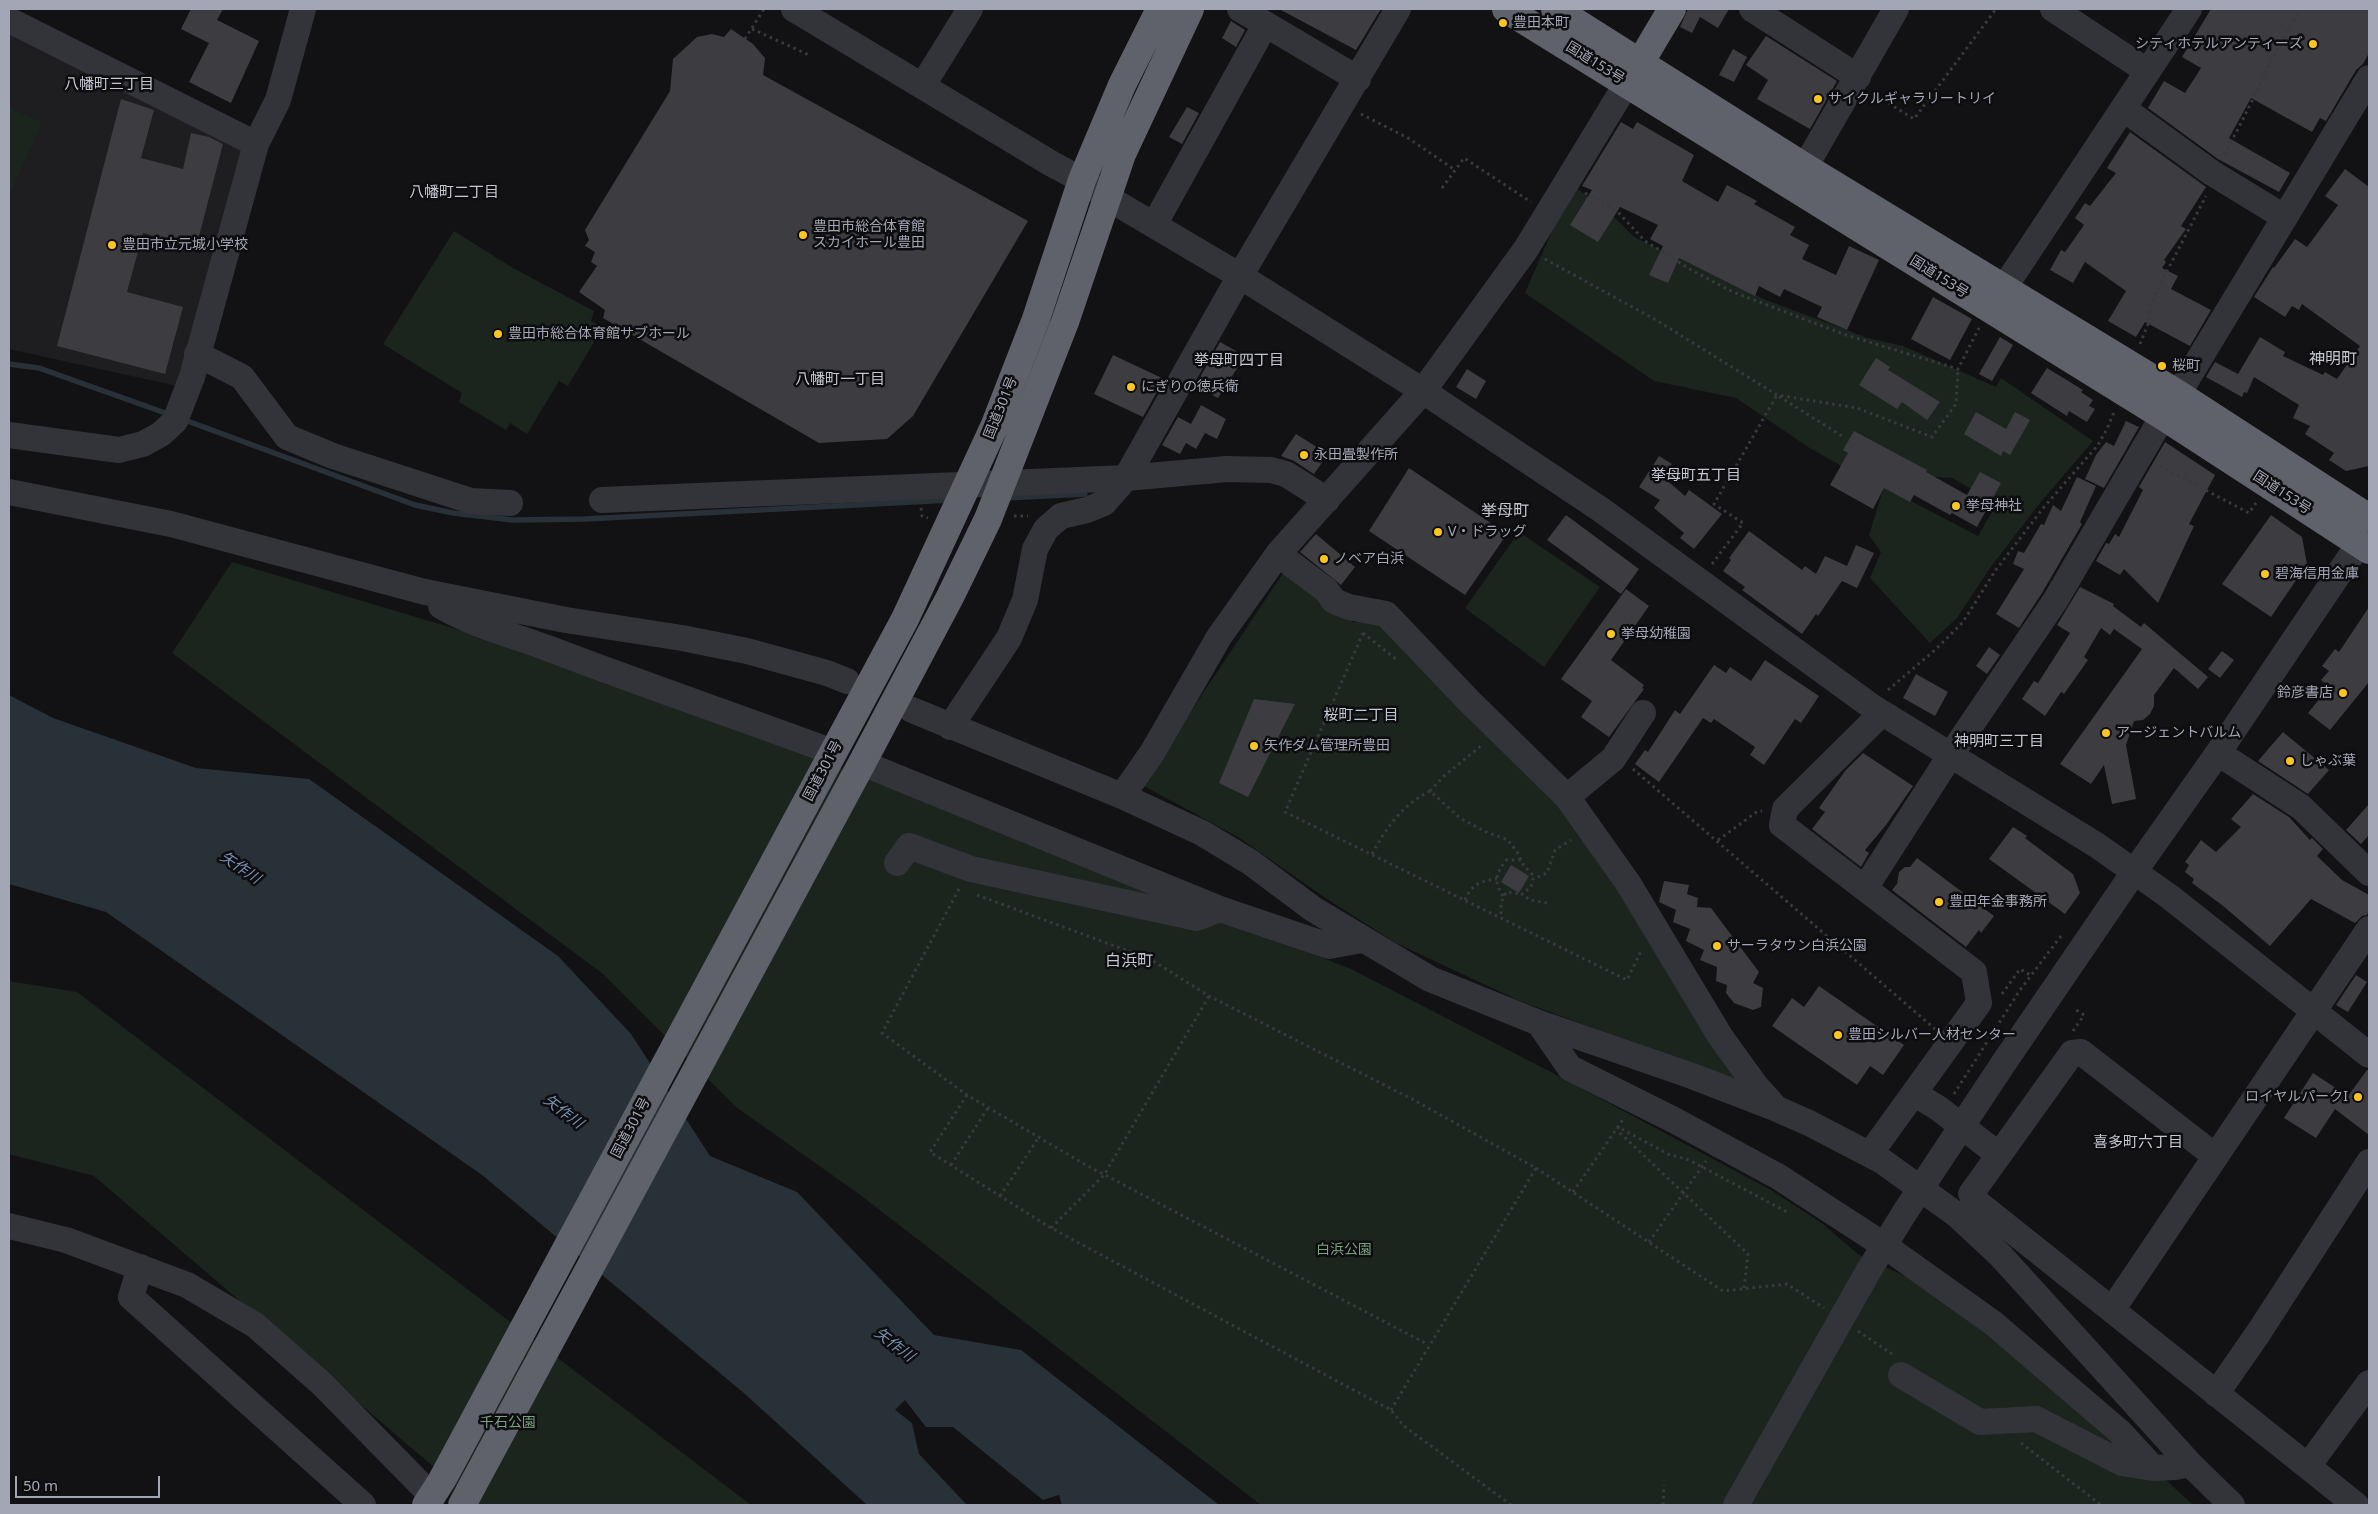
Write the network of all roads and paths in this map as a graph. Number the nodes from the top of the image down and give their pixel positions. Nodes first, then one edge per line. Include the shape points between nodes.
1 (302, 9) edge
2 (764, 9) edge
3 (794, 9) edge
4 (970, 9) edge
5 (1160, 9) edge
6 (1190, 9) edge
7 (1240, 9) edge
8 (1398, 9) edge
9 (1506, 9) edge
10 (1555, 9) edge
11 (1672, 9) edge
12 (1752, 9) edge
13 (1896, 9) edge
14 (1996, 9) edge
15 (2053, 9) edge
16 (2189, 9) edge
17 (9, 20) edge
18 (1265, 25) junction
19 (752, 29) junction
20 (745, 39) dead end
21 (809, 54) dead end
22 (2147, 71) junction
23 (1634, 72) junction
24 (2369, 78) edge
25 (1358, 79) junction
26 (1856, 79) junction
27 (923, 85) junction
28 (1343, 104) junction
29 (2124, 109) junction
30 (256, 144) junction
31 (1805, 167) junction
32 (1455, 170) junction
33 (1082, 180) junction
34 (1567, 182) junction
35 (1442, 188) dead end
36 (1108, 198) junction
37 (1548, 213) junction
38 (2284, 217) junction
39 (1154, 225) junction
40 (1526, 249) junction
41 (1240, 276) junction
42 (1996, 298) junction
43 (198, 354) junction
44 (1958, 369) junction
45 (2122, 390) junction
46 (1423, 391) junction
47 (1777, 395) junction
48 (2171, 405) junction
49 (9, 435) edge
50 (1842, 436) dead end
51 (2140, 455) junction
52 (1126, 478) junction
53 (9, 492) edge
54 (2260, 496) dead end
55 (602, 500) dead end
56 (1326, 501) junction
57 (510, 503) dead end
58 (2369, 518) edge
59 (2366, 541) edge
60 (1278, 554) junction
61 (1711, 565) dead end
62 (425, 592) junction
63 (1372, 611) junction
64 (847, 681) dead end
65 (1882, 704) junction
66 (912, 710) dead end
67 (1644, 713) dead end
68 (950, 727) junction
69 (1500, 731) junction
70 (833, 752) junction
71 (2218, 753) junction
72 (1950, 756) junction
73 (862, 763) junction
74 (1614, 766) junction
75 (1430, 790) junction
76 (1122, 796) junction
77 (1567, 797) junction
78 (1785, 809) junction
79 (1576, 836) dead end
80 (1718, 840) junction
81 (1372, 854) junction
82 (1521, 860) junction
83 (897, 863) dead end
84 (2134, 872) junction
85 (2369, 873) edge
86 (1497, 879) junction
87 (1534, 879) junction
88 (1865, 888) junction
89 (1522, 894) junction
90 (1503, 896) junction
91 (1465, 900) junction
92 (1547, 903) dead end
93 (1220, 909) junction
94 (1501, 914) dead end
95 (2369, 929) edge
96 (2063, 932) dead end
97 (1362, 940) junction
98 (1646, 942) dead end
99 (2032, 976) junction
100 (2020, 990) dead end
101 (2002, 994) dead end
102 (1209, 996) junction
103 (2073, 1008) dead end
104 (2313, 1010) junction
105 (1539, 1023) junction
106 (2072, 1031) dead end
107 (1946, 1049) junction
108 (2369, 1055) edge
109 (1915, 1094) junction
110 (967, 1095) junction
111 (988, 1108) junction
112 (1775, 1108) junction
113 (1627, 1114) dead end
114 (1618, 1127) junction
115 (1038, 1138) junction
116 (1870, 1154) junction
117 (1999, 1155) junction
118 (2215, 1156) junction
119 (2369, 1162) edge
120 (951, 1165) junction
121 (1704, 1166) junction
122 (1536, 1168) junction
123 (1104, 1175) junction
124 (1573, 1192) junction
125 (1684, 1194) junction
126 (1000, 1196) junction
127 (1775, 1206) dead end
128 (9, 1226) edge
129 (1051, 1228) junction
130 (1649, 1242) junction
131 (1885, 1246) junction
132 (140, 1267) junction
133 (1744, 1288) junction
134 (2112, 1310) junction
135 (1828, 1311) dead end
136 (1852, 1328) dead end
137 (1427, 1344) dead end
138 (1897, 1365) joint
139 (2368, 1384) edge
140 (2216, 1394) junction
141 (1390, 1410) junction
142 (1992, 1420) junction
143 (2190, 1464) junction
144 (2308, 1466) junction
145 (2153, 1468) junction
146 (1664, 1485) dead end
147 (433, 1494) edge
148 (463, 1503) edge
149 (363, 1505) edge
150 (1510, 1505) edge
151 (1663, 1505) edge
152 (1736, 1505) edge
153 (2101, 1505) edge
154 (2232, 1505) edge
155 (2356, 1505) edge

1 - 30 street via 278,100
2 - 19 path
3 - 27 street
4 - 27 street
5 - 33 highway, 国道301号 via 1122,85
6 - 36 highway, 国道301号 via 1122,154
7 - 18 street
8 - 25 street
9 - 23 highway, 国道153号
10 - 23 highway, 国道153号
11 - 23 highway
12 - 26 street
13 - 26 street
14 - 26 path via 1914,119
15 - 22 street
16 - 22 street
17 - 30 street
18 - 25 street
18 - 39 street
19 - 20 path
19 - 21 path
22 - 29 street
23 - 31 highway, 国道153号
23 - 34 street
23 - 42 highway, 国道153号
24 - 38 street
25 - 28 street
26 - 31 street
27 - 33 street
28 - 32 path via 1408,138
28 - 41 street
29 - 38 street via 2212,173
29 - 42 street
30 - 43 street
31 - 42 highway, 国道153号
32 - 35 path
32 - 37 path via 1464,158
33 - 36 street
33 - 70 highway, 国道301号 via 1036,319 994,428 905,619
34 - 37 street
34 - 44 path via 1617,211 1644,241 1733,292 1846,335
36 - 39 street
36 - 73 highway, 国道301号 via 1066,322 988,518
37 - 40 street
38 - 48 street
39 - 41 street
40 - 46 street
40 - 47 path via 1656,320
41 - 46 street
41 - 52 street
42 - 44 path
42 - 45 highway, 国道153号
42 - 48 highway, 国道153号
43 - 49 street via 175,417 143,444 119,450
43 - 57 street via 242,377 288,437 333,456 471,501
44 - 47 path via 1956,404 1932,437 1857,408
45 - 48 highway, 国道153号
45 - 65 path via 2098,445 2044,507 1995,571 1964,622
46 - 56 street
46 - 65 street
47 - 50 path
47 - 61 path via 1714,504 1743,523
48 - 51 street
48 - 58 highway, 国道153号
48 - 59 highway, 国道153号
51 - 54 path via 2249,513
51 - 72 street via 2055,601
52 - 55 street
52 - 56 street via 1227,469 1271,470 1286,474
52 - 68 street via 1104,503 1062,516 1046,529 1035,549 1025,600 1009,638
53 - 62 street via 171,524
56 - 60 street
59 - 71 street
60 - 63 street via 1326,590 1334,602
60 - 76 street via 1218,637 1152,753
62 - 64 street via 747,651
62 - 70 street via 443,607 472,620
63 - 69 street via 1386,614
63 - 81 path via 1285,812
65 - 72 street
65 - 78 street
66 - 68 street
67 - 74 street
68 - 76 street
69 - 75 path
69 - 77 street
70 - 147 highway, 国道301号
71 - 84 street
71 - 85 street via 2301,807
72 - 84 street via 2098,846
72 - 88 street
73 - 93 street
73 - 148 highway, 国道301号
74 - 77 street
74 - 80 path
75 - 81 path via 1394,817
75 - 82 path via 1460,818 1508,840
76 - 97 street via 1210,838
77 - 112 street via 1628,883 1720,1036
78 - 80 path via 1758,811
78 - 88 street via 1782,824
79 - 87 path via 1555,850 1547,873
80 - 107 path
81 - 91 path
82 - 86 path via 1506,860 1497,872
82 - 87 path
83 - 93 street via 908,846 971,869 1197,918
84 - 104 street
84 - 131 street
86 - 90 path via 1496,885
86 - 91 path via 1478,881
87 - 89 path via 1531,887
88 - 107 street via 1974,972 1979,1003
89 - 90 path via 1506,892
89 - 92 path via 1530,900
90 - 94 path
91 - 98 path via 1627,980
93 - 97 street via 1329,946
95 - 104 street
96 - 99 path
97 - 105 street via 1430,979
99 - 100 path
99 - 101 path via 2020,969
102 - 110 path via 1150,959 958,888 882,1034
102 - 122 path via 1412,1099
102 - 123 path
103 - 106 path via 2084,1015
104 - 108 street
104 - 118 street
105 - 112 street
105 - 131 street via 1570,1068 1779,1177
107 - 109 street
109 - 116 street
109 - 117 street
110 - 111 path
110 - 120 path via 930,1152
111 - 115 path
111 - 120 path
112 - 116 street
113 - 114 path
114 - 121 path via 1668,1154
114 - 124 path
114 - 125 path via 1620,1133
115 - 123 path
115 - 126 path
116 - 143 street via 1956,1215 2000,1255
117 - 118 street via 2072,1053 2081,1052
117 - 134 street via 1971,1194 1979,1204
118 - 134 street
119 - 140 street via 2260,1332
120 - 126 path
121 - 125 path
121 - 127 path
122 - 124 path
122 - 141 path
123 - 129 path
123 - 137 path
124 - 130 path
125 - 130 path
125 - 133 path via 1748,1254
126 - 129 path
128 - 132 street via 66,1240
129 - 141 path
130 - 133 path via 1723,1290
131 - 145 street via 2007,1335 2120,1432
131 - 152 street
132 - 147 street via 187,1285 255,1325 321,1383
132 - 149 street via 131,1297
133 - 135 path via 1787,1284
134 - 140 street
136 - 138 path
138 - 142 street via 1980,1422
139 - 144 street
140 - 144 street
141 - 150 path via 1404,1426
142 - 145 street via 2036,1419 2122,1463
142 - 153 path
143 - 145 street
143 - 154 street
144 - 155 street
146 - 151 path

